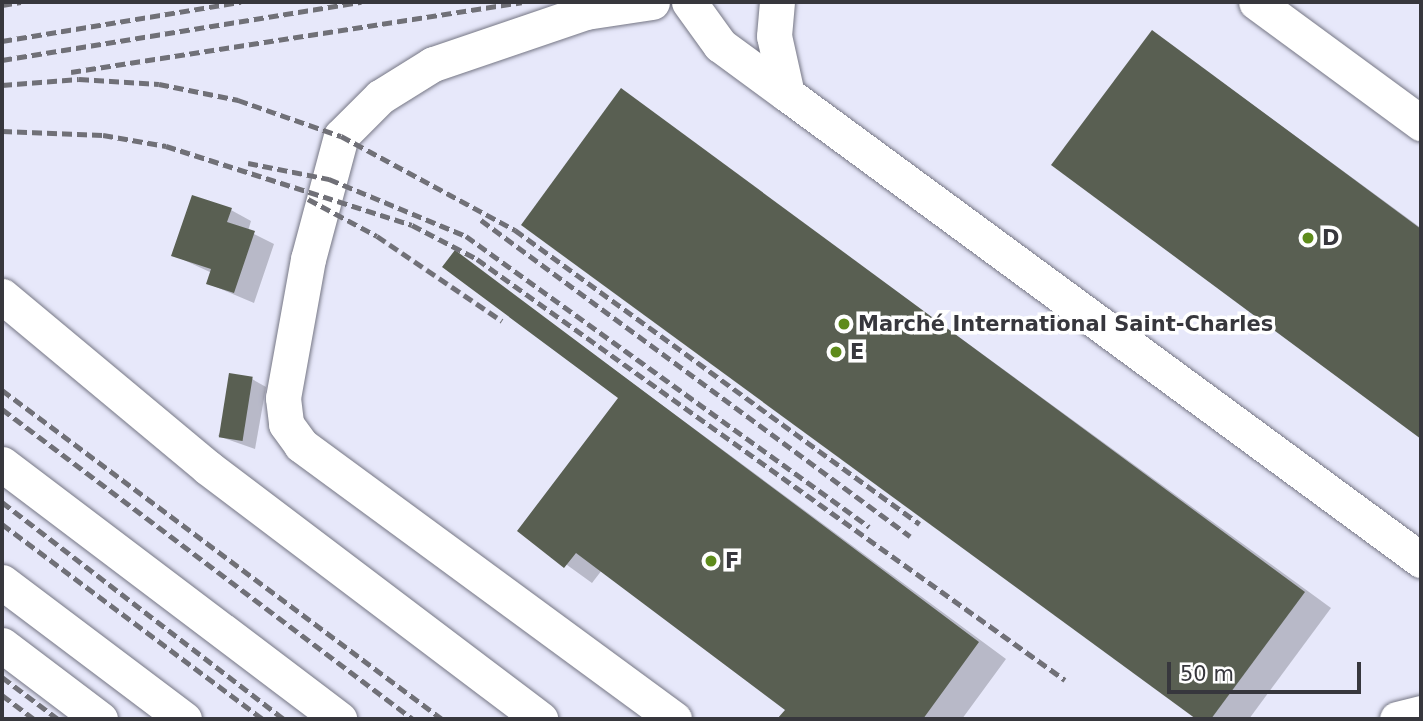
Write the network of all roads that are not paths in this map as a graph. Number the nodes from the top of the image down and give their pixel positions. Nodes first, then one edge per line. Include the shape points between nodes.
1 (652, 2) edge
2 (689, 2) edge
3 (777, 2) edge
4 (1256, 2) edge
5 (787, 94) junction
6 (1421, 123) edge
7 (2, 296) edge
8 (2, 464) edge
9 (1421, 560) edge
10 (2, 582) edge
11 (2, 645) edge
12 (1421, 713) edge
13 (100, 719) edge
14 (184, 719) edge
15 (339, 719) edge
16 (540, 719) edge
17 (674, 719) edge
18 (1397, 719) edge

1 - 17 street via 586,12 433,64 380,97 341,136 308,259 283,398 286,424 301,445
2 - 5 street via 720,45
3 - 5 street via 774,36
4 - 6 street
5 - 9 street
7 - 16 street via 207,467
8 - 15 street
10 - 14 street
11 - 13 street
12 - 18 street

